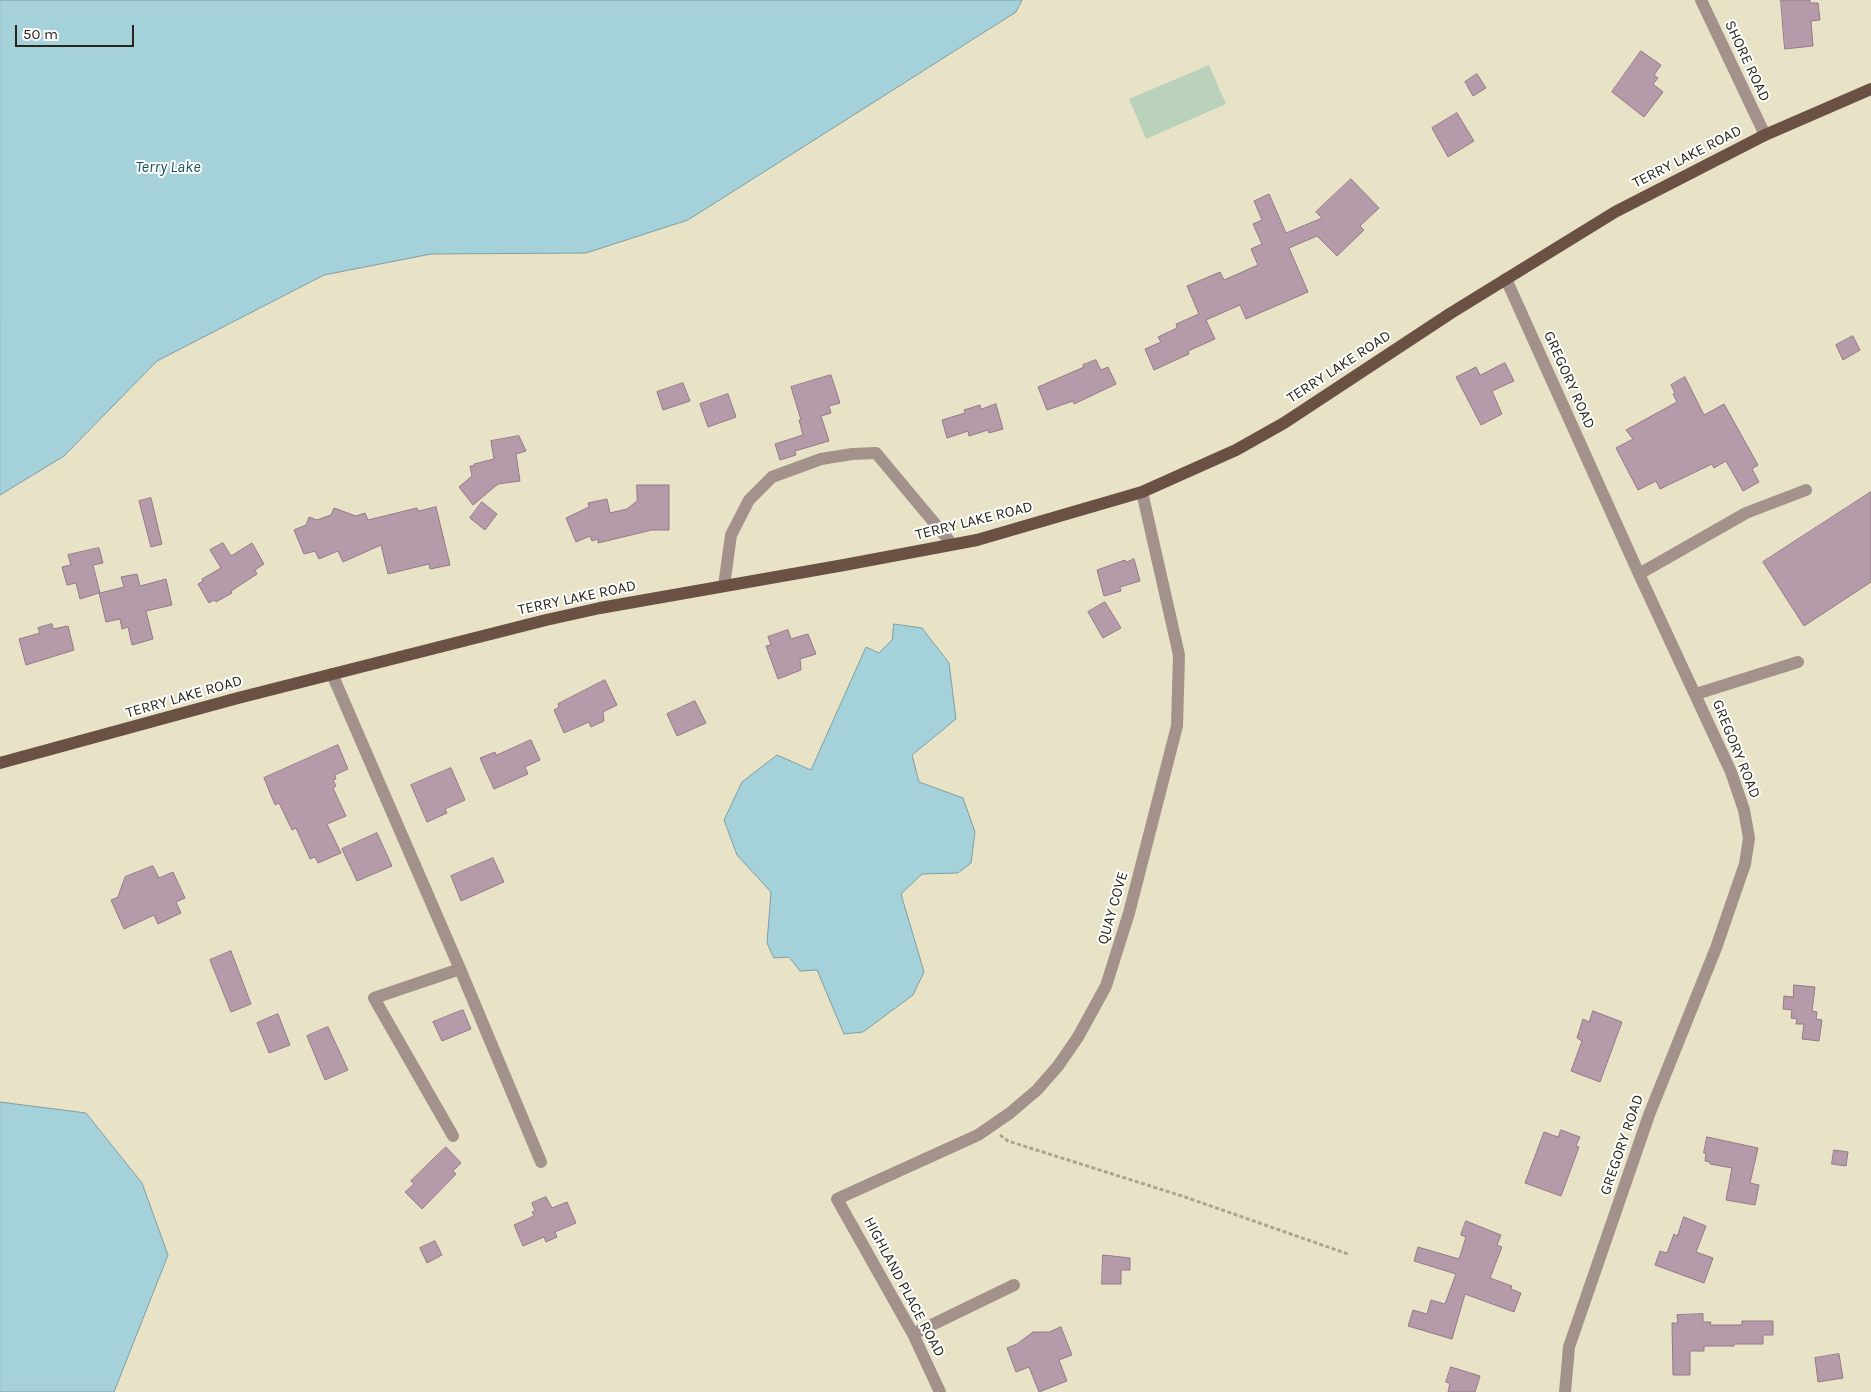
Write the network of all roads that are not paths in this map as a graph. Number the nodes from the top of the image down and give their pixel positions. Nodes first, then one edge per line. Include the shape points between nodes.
1 (1700, 0) edge
2 (1871, 89) edge
3 (1765, 135) junction
4 (1506, 279) junction
5 (1806, 490) dead end
6 (1142, 492) junction
7 (952, 544) junction
8 (1639, 574) junction
9 (724, 586) junction
10 (1798, 662) dead end
11 (332, 674) junction
12 (1696, 694) junction
13 (0, 763) edge
14 (460, 969) junction
15 (453, 1136) dead end
16 (541, 1162) dead end
17 (837, 1199) joint
18 (1014, 1285) dead end
19 (914, 1334) junction
20 (940, 1392) edge
21 (1566, 1392) edge

1 - 3 street, SHORE ROAD
2 - 3 main road, TERRY LAKE ROAD
3 - 4 main road, TERRY LAKE ROAD via 1615,212
4 - 6 main road, TERRY LAKE ROAD via 1284,423 1236,450
4 - 8 street, GREGORY ROAD
5 - 8 street via 1746,513
6 - 7 main road, TERRY LAKE ROAD via 977,540
6 - 17 street, QUAY COVE via 1179,656 1177,726 1129,913 1106,986 1058,1066 1010,1113 978,1135
7 - 9 main road, TERRY LAKE ROAD
7 - 9 street via 876,453 852,454 821,460 772,477 749,500 731,535
8 - 12 street, GREGORY ROAD
9 - 11 main road, TERRY LAKE ROAD via 546,620
10 - 12 street
11 - 13 main road, TERRY LAKE ROAD
11 - 14 street
12 - 21 street, GREGORY ROAD via 1731,772 1744,810 1749,838 1745,864 1716,948 1649,1115 1569,1347
14 - 15 street via 374,998
14 - 16 street
17 - 19 street, HIGHLAND PLACE ROAD
18 - 19 street
19 - 20 street, HIGHLAND PLACE ROAD

